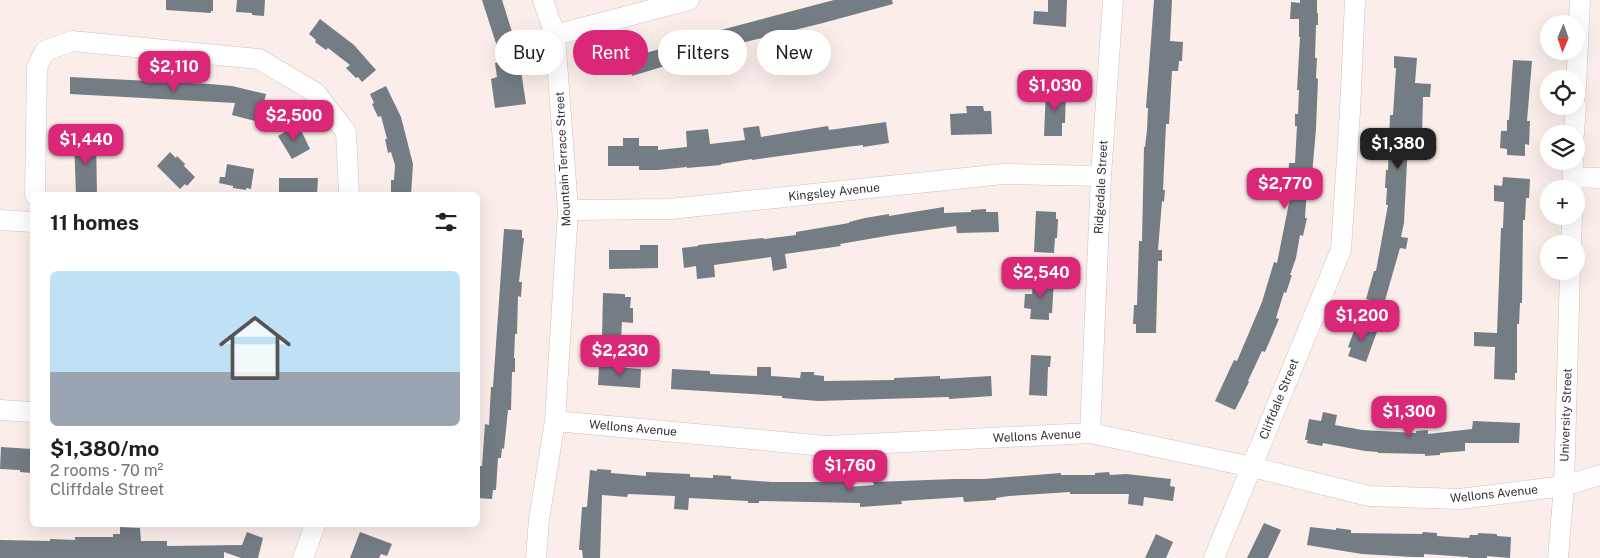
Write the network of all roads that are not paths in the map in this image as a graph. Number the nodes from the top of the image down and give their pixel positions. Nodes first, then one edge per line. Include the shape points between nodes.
1 (543, 0) edge
2 (689, 0) edge
3 (1113, 0) edge
4 (1355, 0) edge
5 (1580, 0) edge
6 (553, 30) edge
7 (563, 33) edge
8 (1577, 70) edge
9 (558, 75) edge
10 (1101, 176) junction
11 (1573, 176) edge
12 (1600, 178) edge
13 (35, 192) edge
14 (349, 192) edge
15 (568, 210) junction
16 (0, 220) edge
17 (30, 222) edge
18 (1570, 280) edge
19 (0, 410) edge
20 (30, 412) edge
21 (555, 421) junction
22 (1090, 433) junction
23 (1252, 467) junction
24 (1600, 474) edge
25 (1564, 486) junction
26 (314, 527) edge
27 (303, 558) edge
28 (536, 558) edge
29 (1214, 558) edge
30 (1558, 558) edge

1 - 6 street, Mountain Terrace Street
2 - 7 street
3 - 10 street, Ridgedale Street
4 - 23 street, Cliffdale Street via 1341,250
5 - 8 street
9 - 15 street, Mountain Terrace Street
10 - 15 street, Kingsley Avenue via 1003,174 670,209
10 - 22 street, Ridgedale Street
11 - 12 street
13 - 14 street via 37,67 45,51 72,40 259,59 316,93 346,132
15 - 21 street, Mountain Terrace Street
16 - 17 street
18 - 25 street, University Street
19 - 20 street
21 - 22 street, Wellons Avenue via 826,446
21 - 28 street, Mountain Terrace Street
22 - 23 street, Wellons Avenue
23 - 25 street, Wellons Avenue via 1369,496 1460,500
23 - 29 street, Cliffdale Street
24 - 25 street, Wellons Avenue
25 - 30 street, University Street
26 - 27 street

